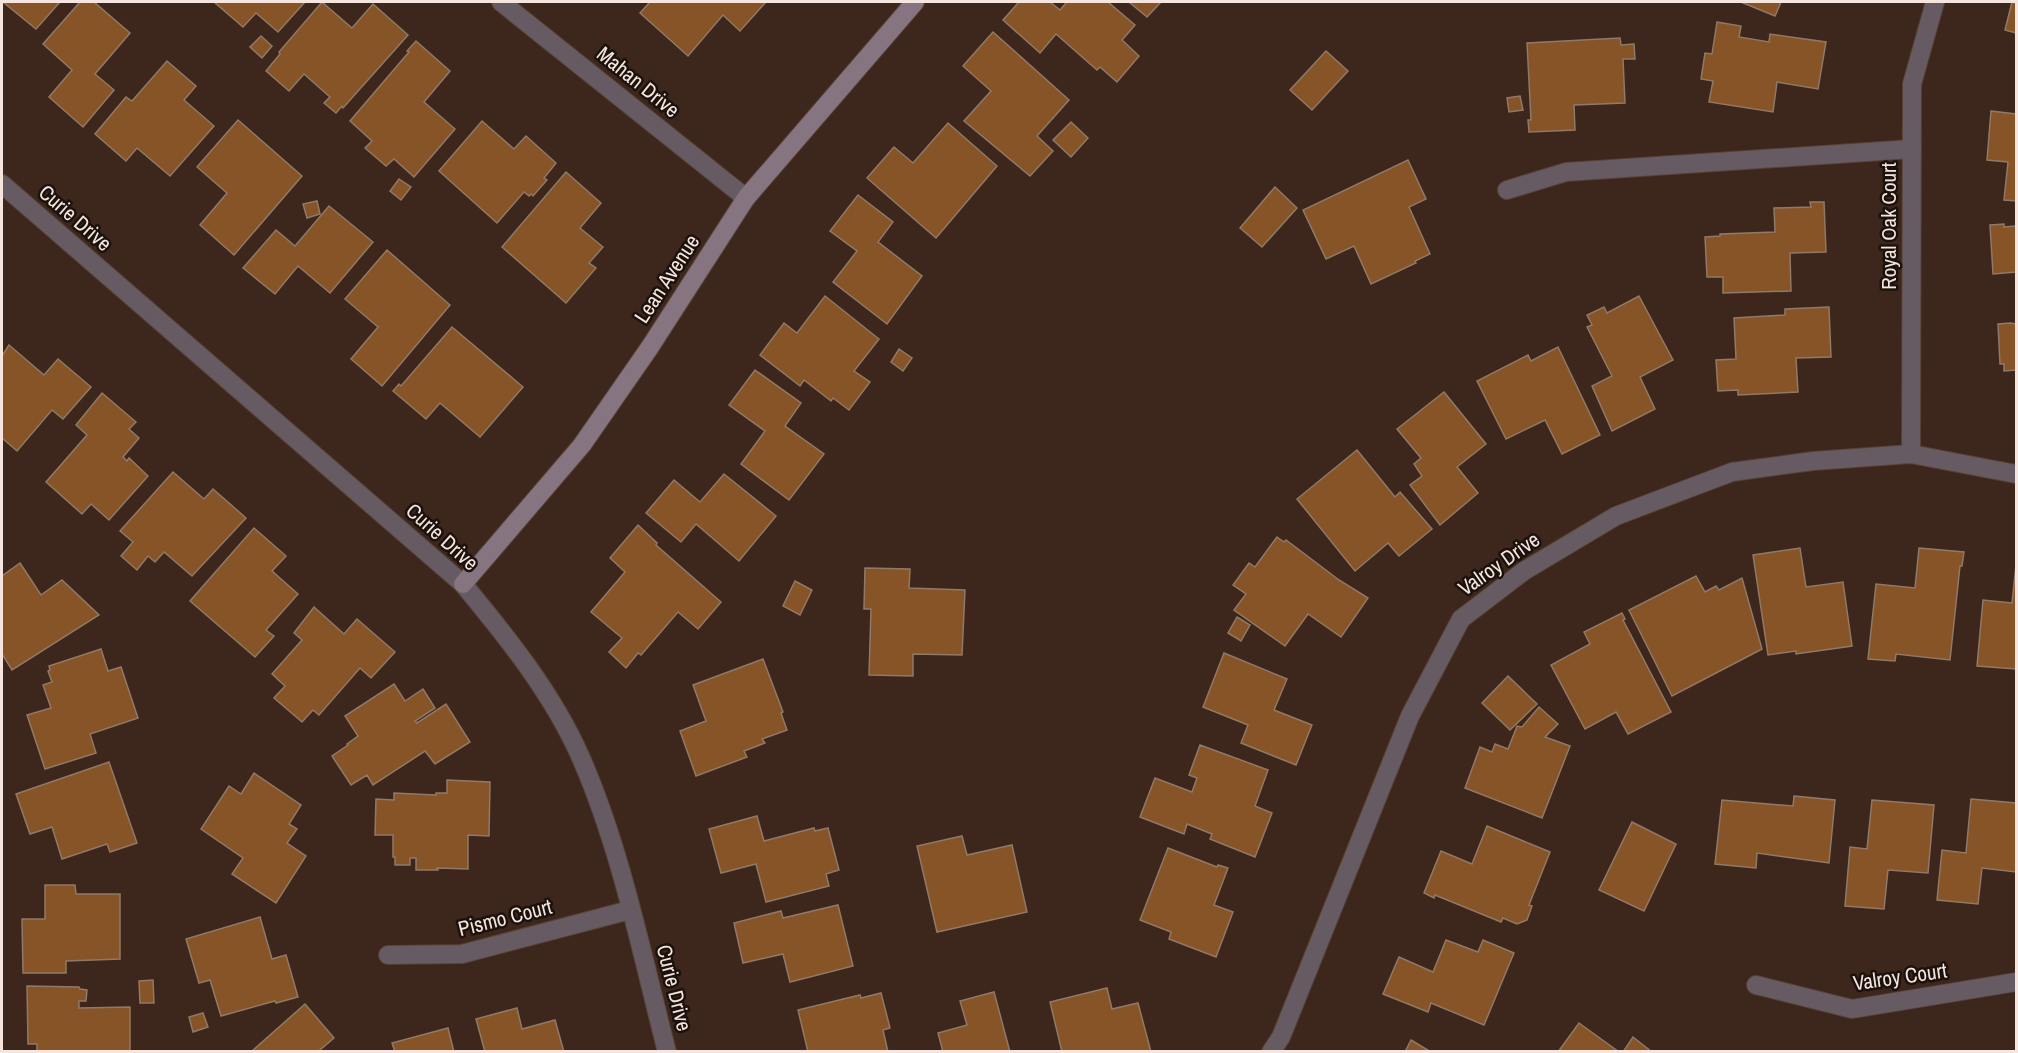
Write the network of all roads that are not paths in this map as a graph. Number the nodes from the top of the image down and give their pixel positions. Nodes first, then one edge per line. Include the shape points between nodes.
1 (501, 2) edge
2 (915, 2) edge
3 (1935, 2) edge
4 (1912, 149) junction
5 (2, 184) edge
6 (1507, 190) dead end
7 (746, 198) junction
8 (1911, 454) junction
9 (2016, 474) edge
10 (463, 584) junction
11 (630, 910) junction
12 (388, 956) dead end
13 (2016, 982) edge
14 (1756, 985) dead end
15 (667, 1052) edge
16 (1271, 1052) edge

1 - 7 street, Mahan Drive
2 - 7 street, Lean Avenue
3 - 4 street, Royal Oak Court via 1912,84
4 - 6 street via 1566,172
4 - 8 street, Royal Oak Court
5 - 10 street, Curie Drive
7 - 10 street, Lean Avenue via 651,347 582,445
8 - 9 street, Valroy Drive
8 - 16 street, Valroy Drive via 1732,472 1616,516 1524,571 1461,618 1410,716 1281,1038
10 - 11 street, Curie Drive via 538,680 580,757 608,832
11 - 12 street, Pismo Court via 462,954
11 - 15 street, Curie Drive
13 - 14 street, Valroy Court via 1852,1009

